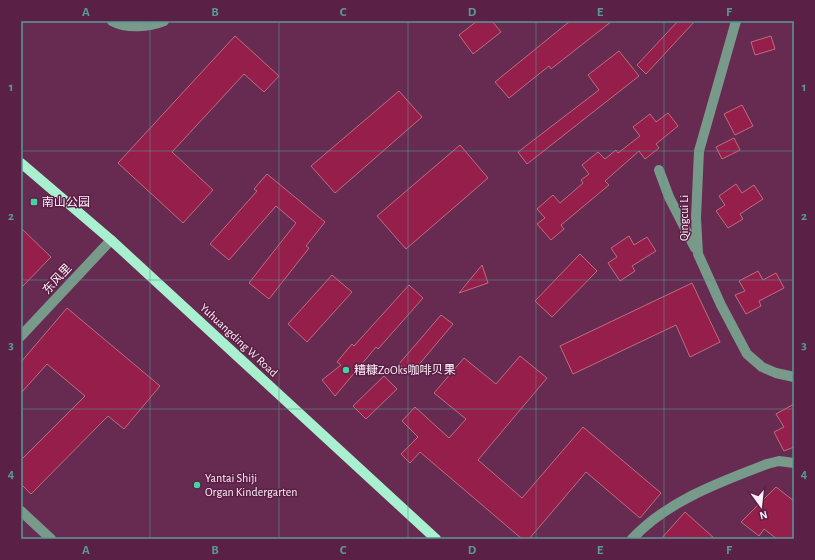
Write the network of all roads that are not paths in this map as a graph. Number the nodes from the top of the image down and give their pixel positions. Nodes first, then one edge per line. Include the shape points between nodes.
1 (112, 21) edge
2 (164, 21) edge
3 (736, 21) edge
4 (21, 163) edge
5 (659, 170) dead end
6 (111, 240) junction
7 (698, 254) junction
8 (23, 329) edge
9 (794, 377) edge
10 (794, 463) edge
11 (21, 511) edge
12 (52, 539) edge
13 (436, 539) edge
14 (632, 539) edge

1 - 2 street via 120,25 152,26
3 - 7 street, Qingcui Li via 699,151 696,218
4 - 6 main road, Yuhuangding W Road
5 - 7 street via 669,198
6 - 8 street, 东风里
6 - 13 main road, Yuhuangding W Road
7 - 9 street, Qingcui Li via 721,306 747,354 762,367
10 - 14 street via 779,461 767,464 698,492 667,511
11 - 12 street

